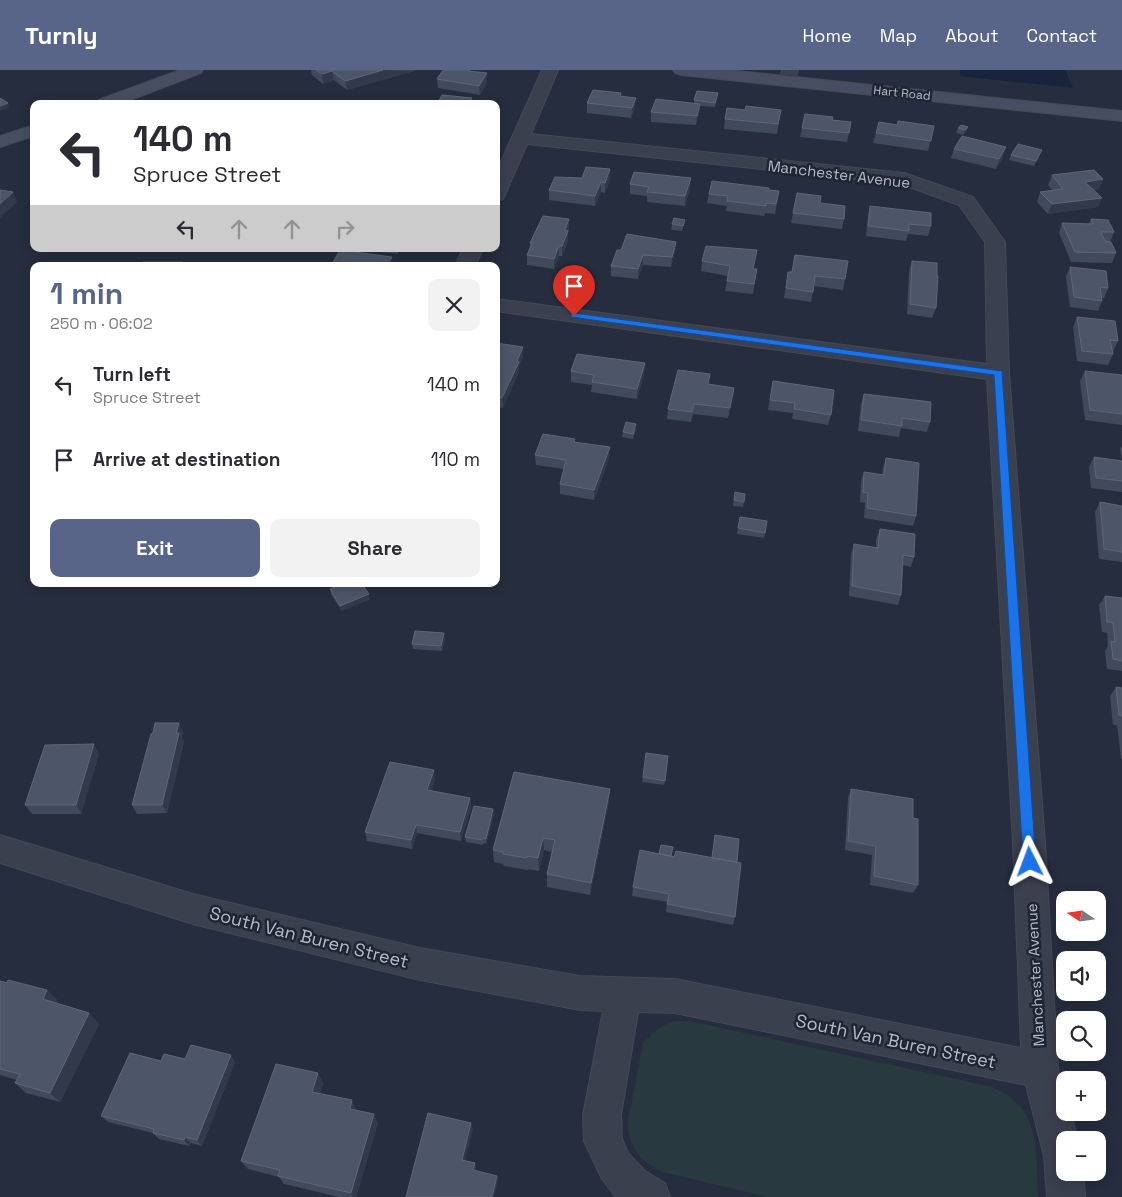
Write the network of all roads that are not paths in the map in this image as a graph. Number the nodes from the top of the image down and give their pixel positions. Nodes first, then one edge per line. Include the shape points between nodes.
1 (195, 70) edge
2 (550, 70) edge
3 (681, 70) edge
4 (789, 76) edge
5 (115, 100) edge
6 (1122, 116) edge
7 (30, 131) edge
8 (521, 138) junction
9 (0, 142) edge
10 (500, 186) edge
11 (500, 306) edge
12 (998, 373) junction
13 (0, 849) edge
14 (624, 993) junction
15 (1040, 1070) junction
16 (651, 1197) edge
17 (1066, 1197) edge

1 - 5 street
2 - 8 street
3 - 4 street, Hart Road
4 - 6 street, Hart Road
7 - 9 street
8 - 10 street
8 - 12 street, Manchester Avenue via 904,179 966,201 995,242
11 - 12 street
12 - 15 street, Manchester Avenue via 1029,843
13 - 14 street, South Van Buren Street via 193,909 420,964 580,993
14 - 15 street, South Van Buren Street via 675,996
14 - 16 street via 602,1115 603,1141 615,1166 631,1185
15 - 17 street via 1063,1156

